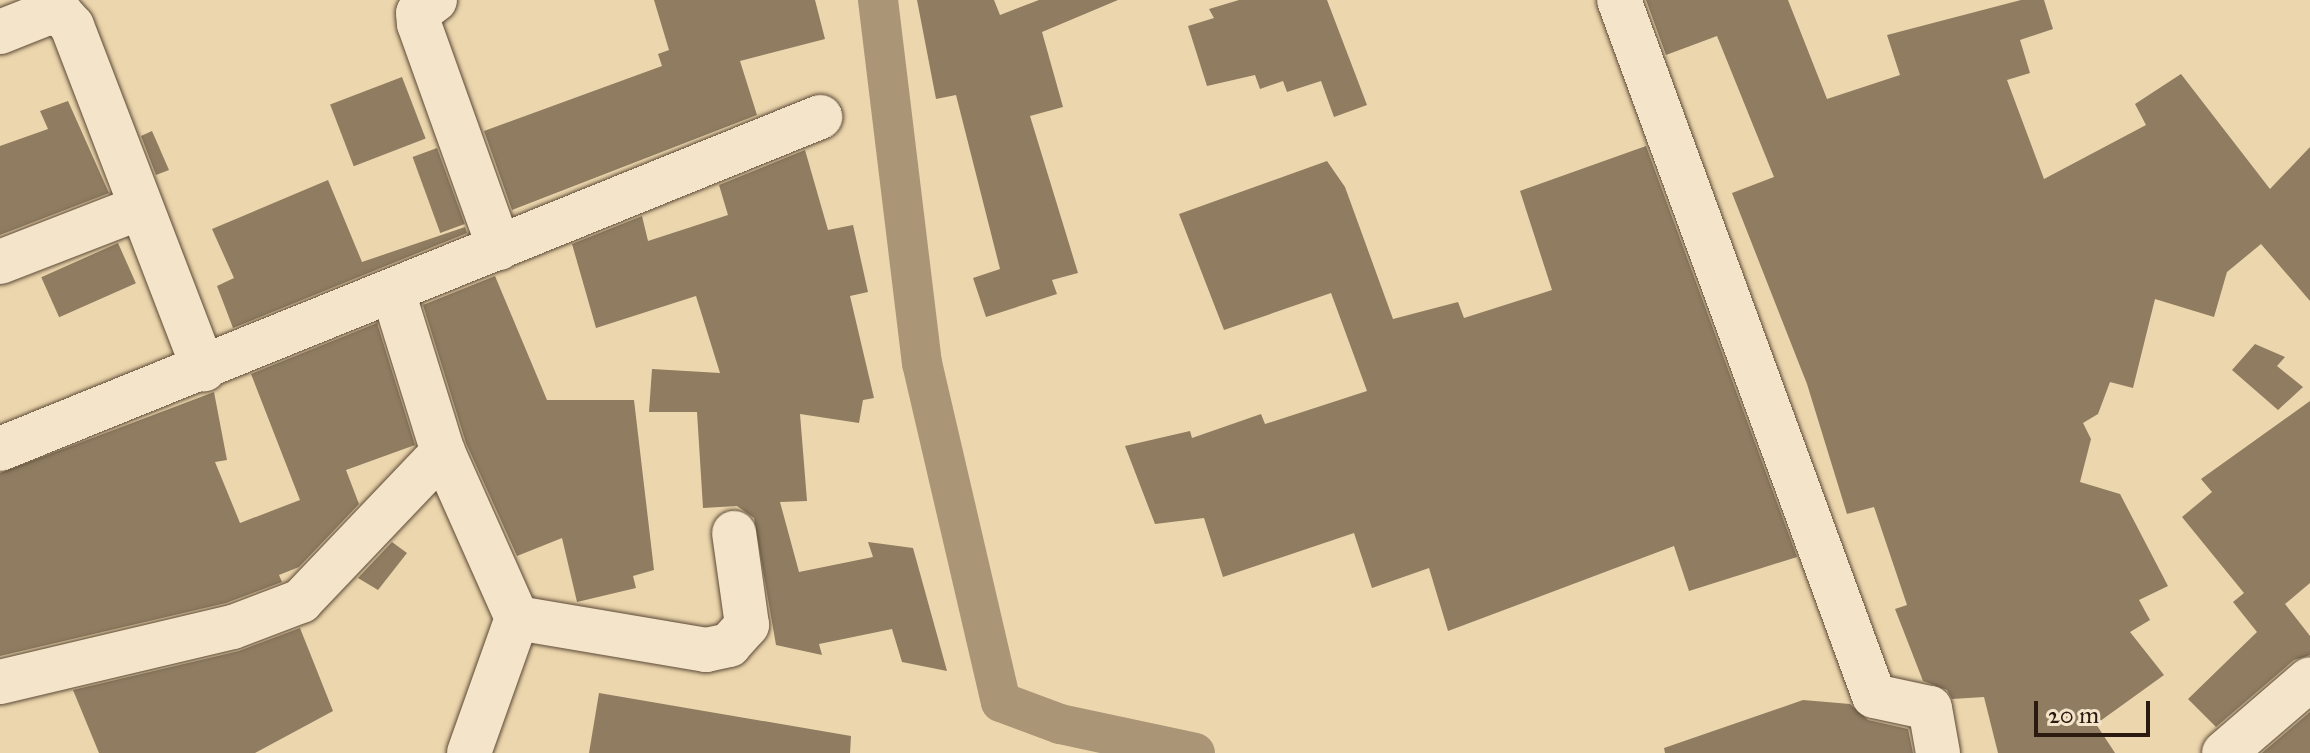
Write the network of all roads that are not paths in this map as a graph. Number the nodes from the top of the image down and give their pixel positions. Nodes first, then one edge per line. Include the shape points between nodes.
1 (435, 0) edge
2 (1619, 0) edge
3 (0, 32) edge
4 (820, 117) dead end
5 (139, 208) junction
6 (499, 248) junction
7 (0, 262) edge
8 (394, 295) junction
9 (204, 369) junction
10 (0, 449) edge
11 (443, 452) junction
12 (734, 533) dead end
13 (517, 618) junction
14 (2310, 679) edge
15 (0, 682) edge
16 (469, 753) edge
17 (1938, 753) edge
18 (2224, 753) edge

1 - 6 street via 418,13 419,24
2 - 17 street via 1874,696 1930,708
3 - 5 street via 48,13 62,15 72,26
4 - 6 street
5 - 7 street
5 - 9 street
6 - 8 street
8 - 9 street
8 - 11 street
9 - 10 street
11 - 13 street
11 - 15 street via 301,601 233,627
12 - 13 street via 747,625 729,645 706,650
13 - 16 street
14 - 18 street

